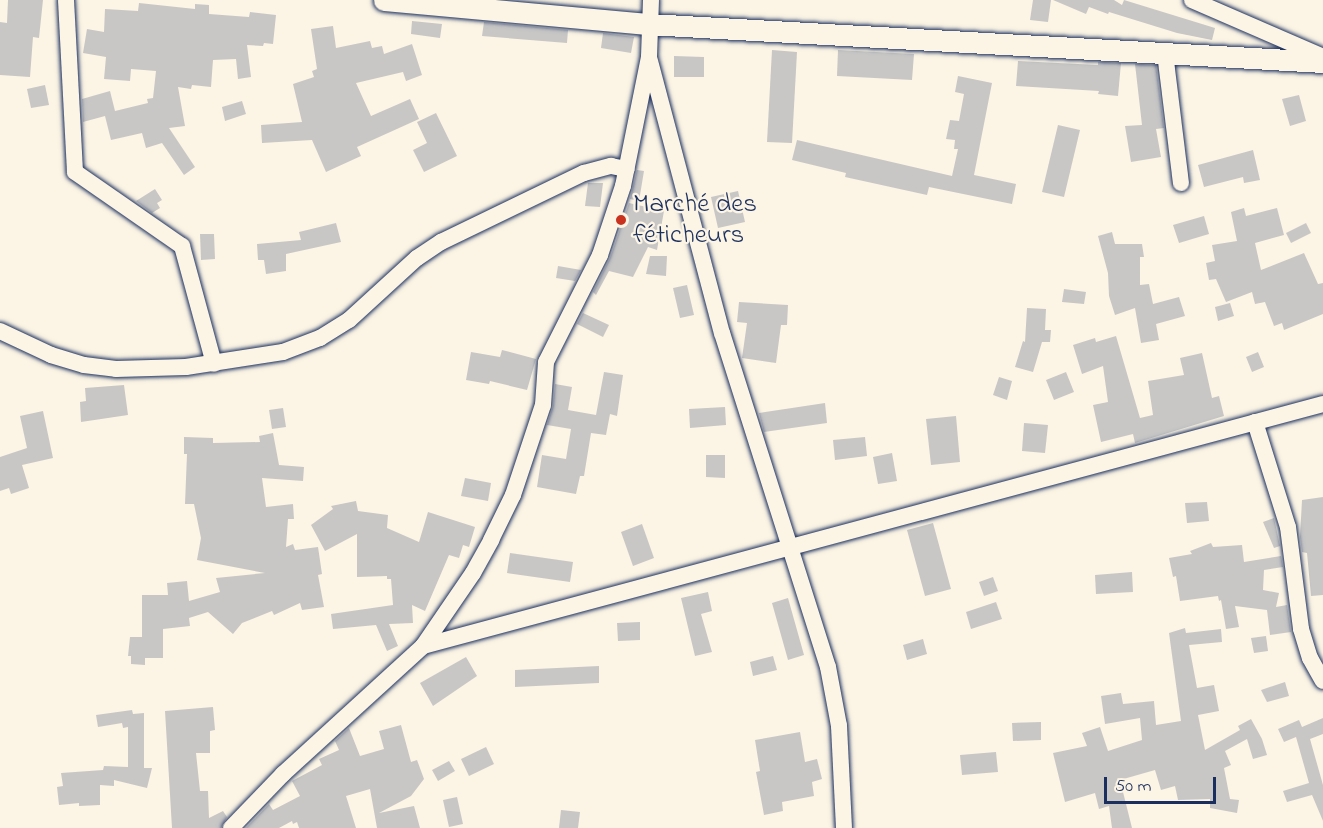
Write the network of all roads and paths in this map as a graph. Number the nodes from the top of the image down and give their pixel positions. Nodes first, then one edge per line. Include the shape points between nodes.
1 (66, 0) edge
2 (384, 0) edge
3 (651, 0) edge
4 (1192, 0) edge
5 (648, 24) junction
6 (1165, 53) junction
7 (649, 57) junction
8 (1323, 57) edge
9 (1323, 62) edge
10 (627, 169) junction
11 (1181, 183) dead end
12 (0, 331) edge
13 (214, 364) junction
14 (1323, 404) edge
15 (1255, 422) junction
16 (791, 547) junction
17 (423, 646) junction
18 (1323, 681) edge
19 (231, 828) edge
20 (844, 828) edge

1 - 13 street via 75,172 182,246
2 - 5 street
3 - 5 street
4 - 8 street
5 - 6 street
5 - 7 street
6 - 9 street
6 - 11 street
7 - 10 street
7 - 16 street via 722,333
10 - 13 street via 612,166 584,173 441,242 417,258 349,320 320,338 283,352
10 - 17 street via 600,255 546,362 543,405 513,495 472,573
12 - 13 street via 51,355 84,365 116,369
14 - 15 street
15 - 16 street
15 - 18 street via 1288,527 1301,629 1310,658
16 - 17 street
16 - 20 street via 828,667 839,726
17 - 19 street via 283,774

